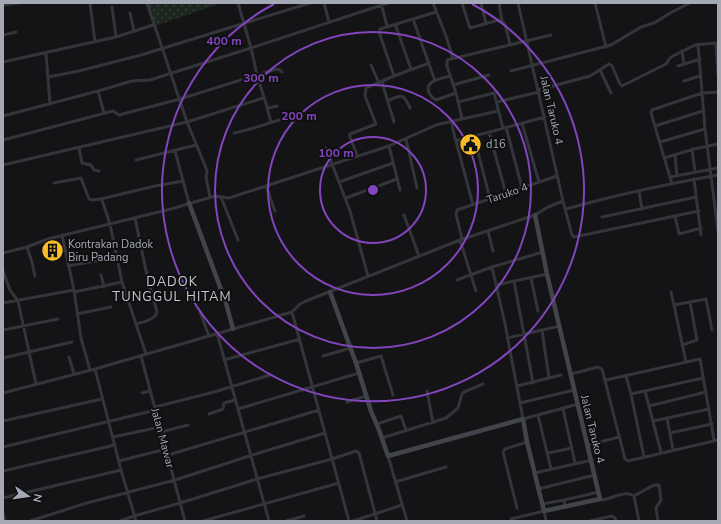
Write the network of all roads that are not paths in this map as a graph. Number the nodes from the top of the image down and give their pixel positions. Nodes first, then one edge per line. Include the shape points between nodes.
1 (18, 3) edge
2 (90, 3) edge
3 (147, 3) edge
4 (238, 3) edge
5 (310, 3) edge
6 (324, 3) edge
7 (388, 3) edge
8 (433, 3) edge
9 (462, 3) edge
10 (481, 3) edge
11 (498, 3) edge
12 (518, 3) edge
13 (595, 3) edge
14 (690, 3) edge
15 (382, 4) edge
16 (3, 5) edge
17 (112, 7) dead end
18 (130, 12) dead end
19 (436, 12) junction
20 (414, 19) junction
21 (502, 21) junction
22 (329, 22) junction
23 (486, 23) junction
24 (243, 24) junction
25 (395, 24) junction
26 (153, 25) junction
27 (387, 26) junction
28 (134, 31) junction
29 (16, 32) dead end
30 (3, 35) edge
31 (551, 35) dead end
32 (116, 37) junction
33 (526, 41) junction
34 (95, 42) junction
35 (510, 44) junction
36 (698, 44) junction
37 (606, 47) junction
38 (251, 48) junction
39 (163, 49) junction
40 (682, 51) junction
41 (46, 53) junction
42 (453, 58) junction
43 (700, 59) junction
44 (3, 62) edge
45 (429, 63) junction
46 (684, 64) junction
47 (371, 65) dead end
48 (533, 66) junction
49 (678, 66) dead end
50 (411, 70) junction
51 (600, 70) junction
52 (511, 71) dead end
53 (282, 72) dead end
54 (171, 74) junction
55 (257, 75) junction
56 (718, 75) edge
57 (394, 76) junction
58 (450, 76) junction
59 (489, 76) dead end
60 (700, 76) junction
61 (48, 77) junction
62 (435, 81) junction
63 (684, 81) dead end
64 (380, 83) junction
65 (453, 85) junction
66 (98, 91) junction
67 (538, 91) junction
68 (718, 92) edge
69 (456, 93) junction
70 (611, 93) dead end
71 (702, 93) junction
72 (263, 98) junction
73 (180, 99) junction
74 (387, 101) junction
75 (458, 102) junction
76 (497, 102) junction
77 (50, 104) junction
78 (277, 106) dead end
79 (268, 108) junction
80 (410, 108) dead end
81 (498, 111) junction
82 (703, 111) junction
83 (104, 113) junction
84 (3, 116) edge
85 (294, 116) dead end
86 (545, 118) junction
87 (462, 119) junction
88 (452, 121) junction
89 (187, 122) junction
90 (271, 122) junction
91 (394, 122) dead end
92 (522, 123) junction
93 (655, 126) junction
94 (505, 127) junction
95 (705, 129) junction
96 (489, 132) junction
97 (234, 133) dead end
98 (474, 136) junction
99 (406, 139) junction
100 (3, 140) edge
101 (456, 141) junction
102 (660, 142) junction
103 (718, 144) edge
104 (196, 145) junction
105 (707, 145) junction
106 (389, 146) junction
107 (79, 148) junction
108 (326, 148) dead end
109 (692, 150) junction
110 (175, 151) junction
111 (357, 155) junction
112 (675, 155) junction
113 (664, 158) junction
114 (136, 160) dead end
115 (393, 164) junction
116 (3, 165) edge
117 (332, 165) junction
118 (718, 168) edge
119 (710, 169) junction
120 (99, 171) dead end
121 (695, 172) junction
122 (718, 175) edge
123 (557, 176) junction
124 (677, 176) junction
125 (711, 176) junction
126 (670, 177) junction
127 (397, 179) junction
128 (694, 179) junction
129 (183, 181) junction
130 (339, 182) junction
131 (539, 182) junction
132 (54, 184) dead end
133 (672, 184) junction
134 (266, 186) junction
135 (417, 188) dead end
136 (522, 188) junction
137 (400, 190) dead end
138 (639, 191) junction
139 (506, 194) junction
140 (210, 197) junction
141 (221, 197) junction
142 (696, 197) junction
143 (346, 198) junction
144 (101, 199) junction
145 (490, 199) junction
146 (563, 201) junction
147 (189, 203) junction
148 (473, 206) junction
149 (566, 209) junction
150 (642, 209) junction
151 (275, 211) dead end
152 (699, 211) junction
153 (404, 215) dead end
154 (535, 215) junction
155 (675, 216) junction
156 (135, 218) junction
157 (602, 218) dead end
158 (110, 224) junction
159 (701, 228) junction
160 (488, 230) junction
161 (718, 231) edge
162 (702, 235) dead end
163 (62, 236) junction
164 (238, 240) dead end
165 (461, 240) junction
166 (27, 247) junction
167 (493, 251) dead end
168 (543, 252) junction
169 (3, 253) edge
170 (419, 256) junction
171 (118, 257) junction
172 (68, 266) junction
173 (492, 267) junction
174 (3, 271) edge
175 (471, 274) junction
176 (547, 274) junction
177 (101, 275) dead end
178 (35, 276) dead end
179 (368, 276) junction
180 (4, 278) edge
181 (531, 278) junction
182 (457, 280) dead end
183 (514, 280) junction
184 (122, 282) junction
185 (496, 285) junction
186 (104, 286) junction
187 (74, 291) junction
188 (476, 291) dead end
189 (330, 292) junction
190 (670, 292) dead end
191 (18, 301) junction
192 (690, 302) junction
193 (3, 303) edge
194 (674, 305) junction
195 (111, 308) dead end
196 (538, 311) dead end
197 (200, 312) dead end
198 (292, 312) junction
199 (77, 314) junction
200 (58, 319) dead end
201 (136, 324) junction
202 (23, 325) junction
203 (560, 326) junction
204 (233, 329) junction
205 (3, 330) edge
206 (542, 330) junction
207 (712, 330) dead end
208 (217, 333) junction
209 (524, 334) junction
210 (209, 336) junction
211 (507, 338) junction
212 (300, 339) junction
213 (72, 342) dead end
214 (682, 346) junction
215 (351, 348) junction
216 (29, 353) junction
217 (146, 354) junction
218 (141, 356) junction
219 (323, 356) dead end
220 (69, 357) dead end
221 (3, 358) edge
222 (224, 360) junction
223 (686, 362) junction
224 (356, 363) junction
225 (94, 369) junction
226 (90, 370) junction
227 (359, 373) junction
228 (74, 374) junction
229 (571, 374) junction
230 (270, 375) dead end
231 (561, 375) dead end
232 (626, 376) junction
233 (549, 378) junction
234 (703, 378) junction
235 (606, 380) junction
236 (532, 383) junction
237 (36, 384) junction
238 (483, 384) dead end
239 (231, 386) junction
240 (517, 386) junction
241 (313, 387) junction
242 (574, 390) junction
243 (150, 391) junction
244 (427, 391) dead end
245 (645, 391) junction
246 (706, 392) junction
247 (3, 393) edge
248 (142, 393) dead end
249 (631, 394) junction
250 (393, 395) dead end
251 (366, 396) junction
252 (102, 398) junction
253 (235, 400) junction
254 (347, 402) dead end
255 (520, 403) junction
256 (578, 404) junction
257 (649, 406) junction
258 (155, 408) junction
259 (563, 408) junction
260 (238, 409) junction
261 (709, 409) junction
262 (319, 410) junction
263 (209, 414) dead end
264 (538, 415) junction
265 (667, 418) junction
266 (523, 419) junction
267 (3, 421) edge
268 (653, 421) junction
269 (109, 422) junction
270 (433, 423) junction
271 (377, 424) junction
272 (712, 424) junction
273 (188, 425) dead end
274 (160, 427) junction
275 (406, 430) junction
276 (161, 432) junction
277 (244, 432) junction
278 (325, 433) junction
279 (670, 433) junction
280 (113, 437) junction
281 (619, 437) junction
282 (382, 438) junction
283 (716, 440) edge
284 (527, 442) junction
285 (588, 445) junction
286 (115, 446) junction
287 (3, 447) edge
288 (572, 448) junction
289 (166, 449) junction
290 (673, 450) junction
291 (660, 452) junction
292 (548, 453) junction
293 (168, 455) junction
294 (251, 456) junction
295 (388, 456) junction
296 (644, 457) junction
297 (332, 459) junction
298 (592, 460) junction
299 (119, 461) junction
300 (575, 463) junction
301 (446, 467) dead end
302 (551, 469) junction
303 (121, 470) junction
304 (3, 471) edge
305 (535, 473) junction
306 (595, 475) junction
307 (257, 479) junction
308 (174, 480) junction
309 (395, 482) junction
310 (340, 483) junction
311 (538, 488) junction
312 (127, 492) junction
313 (599, 492) junction
314 (634, 496) junction
315 (3, 498) edge
316 (600, 499) junction
317 (564, 500) junction
318 (180, 503) junction
319 (263, 503) junction
320 (542, 504) junction
321 (402, 505) junction
322 (565, 507) junction
323 (517, 508) dead end
324 (544, 511) junction
325 (3, 513) edge
326 (375, 513) junction
327 (134, 516) junction
328 (304, 516) dead end
329 (511, 519) dead end
330 (599, 520) edge
331 (5, 521) edge
332 (30, 521) edge
333 (120, 521) edge
334 (136, 521) edge
335 (185, 521) edge
336 (203, 521) edge
337 (269, 521) edge
338 (286, 521) edge
339 (349, 521) edge
340 (353, 521) edge
341 (378, 521) edge
342 (407, 521) edge
343 (546, 521) edge
344 (590, 521) edge
345 (616, 521) edge
346 (639, 521) edge
347 (658, 521) edge

1 - 16 street
2 - 34 street
3 - 26 street
4 - 24 street
5 - 24 street
6 - 22 street
7 - 15 street
8 - 19 street
9 - 23 street via 470,28
10 - 23 street
11 - 21 street
12 - 33 street, Jalan Taruko 4
13 - 37 street
14 - 37 street
15 - 22 street
15 - 27 street
17 - 32 street
18 - 28 street
19 - 20 street
19 - 42 street
20 - 25 street
20 - 45 street
21 - 23 street
21 - 35 street
22 - 38 street
24 - 38 street
24 - 39 street
25 - 27 street
25 - 50 street
26 - 28 street
26 - 39 street
27 - 57 street via 379,31
28 - 32 street
29 - 30 street
31 - 33 street
32 - 34 street
33 - 35 street
33 - 48 street, Jalan Taruko 4
34 - 41 street
35 - 42 street
36 - 40 street
36 - 43 street
36 - 56 street via 716,43
37 - 48 street
38 - 54 street
38 - 55 street
39 - 54 street
39 - 61 street
40 - 46 street
40 - 51 street via 670,58 666,64 622,86 610,65
41 - 44 street
41 - 61 street
42 - 58 street via 446,62
43 - 46 street
43 - 60 street
45 - 50 street
45 - 62 street
46 - 49 street
47 - 64 street
48 - 52 street
48 - 67 street, Jalan Taruko 4
50 - 57 street
51 - 67 street via 579,80
51 - 70 street
53 - 55 street via 277,69
54 - 66 street via 150,80 132,81
54 - 73 street
55 - 72 street
55 - 73 street
57 - 64 street
58 - 62 street
58 - 65 street
59 - 65 street
60 - 63 street
60 - 71 street
61 - 77 street
62 - 69 street via 427,88 434,99 438,100
64 - 74 street
64 - 111 street via 365,91 375,125 350,134
65 - 69 street
66 - 77 street
66 - 83 street
67 - 76 street
67 - 86 street, Jalan Taruko 4
68 - 71 street
69 - 75 street
71 - 82 street
71 - 93 street via 653,109 651,113
72 - 79 street
72 - 89 street
73 - 83 street via 119,115 114,110
73 - 89 street
74 - 80 street via 402,96
74 - 91 street
75 - 76 street via 494,93
75 - 87 street
76 - 81 street
77 - 84 street
78 - 79 street
79 - 90 street
81 - 87 street
81 - 94 street
82 - 93 street
82 - 95 street
83 - 100 street
85 - 90 street
86 - 92 street
86 - 123 street, Jalan Taruko 4
87 - 88 street
88 - 99 street via 436,125
88 - 101 street
89 - 104 street
89 - 107 street
90 - 97 street
92 - 94 street
92 - 131 street
93 - 102 street
94 - 96 street
94 - 136 street
95 - 102 street
95 - 105 street
96 - 98 street
96 - 139 street
98 - 101 street
98 - 145 street
99 - 106 street
99 - 135 street
101 - 148 street
102 - 113 street
103 - 105 street
104 - 110 street
104 - 140 street via 206,168
105 - 109 street
105 - 119 street
106 - 111 street
106 - 115 street
107 - 116 street
107 - 120 street via 82,162
108 - 117 street
109 - 112 street
109 - 121 street
110 - 114 street
110 - 129 street
111 - 117 street
112 - 113 street
112 - 124 street
113 - 126 street
115 - 127 street
115 - 130 street
117 - 130 street
117 - 134 street
118 - 119 street
119 - 121 street
119 - 125 street
121 - 124 street
122 - 125 street
123 - 131 street, Taruko 4
123 - 146 street, Jalan Taruko 4
124 - 126 street
125 - 128 street
125 - 161 street
126 - 133 street
127 - 137 street
127 - 143 street
128 - 133 street
128 - 142 street
129 - 144 street
129 - 147 street
130 - 143 street
131 - 136 street, Taruko 4
132 - 144 street via 80,178 89,199
133 - 138 street
134 - 141 street via 229,198
134 - 151 street
136 - 139 street, Taruko 4
138 - 149 street
138 - 150 street
139 - 145 street, Taruko 4
140 - 141 street
140 - 147 street
141 - 164 street
142 - 150 street
142 - 152 street
143 - 179 street
144 - 158 street
145 - 148 street, Taruko 4
146 - 149 street, Jalan Taruko 4
146 - 154 street
147 - 156 street
147 - 204 street
148 - 165 street, Taruko 4 via 457,210
149 - 155 street, Jalan Taruko 4 via 572,235 575,237
150 - 157 street
152 - 155 street
152 - 159 street
153 - 170 street
154 - 160 street
154 - 168 street, Jalan Taruko 4
155 - 159 street via 679,234
156 - 158 street
156 - 201 street via 157,312 153,318
158 - 163 street
158 - 171 street
159 - 162 street
160 - 165 street
160 - 167 street
163 - 166 street
163 - 172 street
165 - 170 street
165 - 175 street
166 - 169 street
166 - 178 street
168 - 173 street
168 - 176 street, Jalan Taruko 4
170 - 179 street
171 - 172 street
171 - 184 street
172 - 187 street
173 - 175 street
173 - 185 street
174 - 180 street
175 - 182 street
175 - 188 street
176 - 181 street
176 - 203 street, Jalan Taruko 4
177 - 186 street
179 - 189 street
180 - 191 street
181 - 183 street
181 - 196 street
183 - 185 street
183 - 209 street
184 - 186 street
184 - 201 street
185 - 211 street
186 - 187 street
187 - 191 street
187 - 199 street
189 - 198 street via 300,304
189 - 215 street
190 - 194 street
191 - 193 street
191 - 202 street
192 - 194 street
192 - 207 street via 707,300
192 - 214 street via 697,340
194 - 214 street
195 - 199 street
197 - 210 street
198 - 204 street
198 - 212 street
199 - 226 street
200 - 202 street
201 - 217 street
202 - 205 street
202 - 216 street
203 - 206 street
203 - 229 street, Jalan Taruko 4
204 - 208 street
206 - 209 street
206 - 233 street
208 - 210 street
208 - 222 street
209 - 211 street
209 - 236 street
210 - 217 street
211 - 240 street
212 - 222 street
212 - 241 street
213 - 216 street
214 - 223 street
215 - 219 street
215 - 224 street
216 - 221 street
216 - 237 street
217 - 218 street
218 - 225 street
218 - 243 street, Jalan Mawar
220 - 228 street
222 - 239 street
223 - 232 street
223 - 234 street via 700,359
224 - 227 street
224 - 250 street via 381,356
225 - 226 street
225 - 252 street
226 - 228 street
227 - 241 street
227 - 251 street
228 - 237 street
229 - 235 street via 599,367
229 - 242 street, Jalan Taruko 4
230 - 239 street
231 - 233 street
232 - 235 street
232 - 249 street
233 - 236 street
234 - 245 street
234 - 246 street
235 - 281 street
236 - 240 street
237 - 247 street
238 - 270 street via 464,392 456,411
239 - 253 street
239 - 258 street
240 - 255 street
241 - 260 street
241 - 262 street
242 - 255 street
242 - 256 street, Jalan Taruko 4
243 - 248 street
243 - 258 street, Jalan Mawar
244 - 270 street
245 - 249 street
245 - 257 street
246 - 257 street
246 - 261 street
249 - 296 street
251 - 254 street
251 - 271 street
252 - 267 street
252 - 269 street
253 - 260 street
253 - 263 street via 223,403 223,408
255 - 266 street
256 - 259 street
256 - 285 street, Jalan Taruko 4
257 - 268 street
258 - 269 street
258 - 274 street, Jalan Mawar
259 - 264 street
259 - 288 street
260 - 277 street
261 - 265 street
261 - 272 street
262 - 277 street
262 - 278 street
264 - 266 street
264 - 292 street
265 - 268 street
265 - 279 street
266 - 284 street
266 - 295 street
268 - 291 street
269 - 280 street
269 - 287 street
270 - 275 street
271 - 275 street via 401,416
271 - 282 street
272 - 279 street
272 - 283 street
273 - 276 street
274 - 276 street, Jalan Mawar
274 - 280 street
275 - 282 street
276 - 289 street, Jalan Mawar
277 - 293 street
277 - 294 street
278 - 294 street
278 - 297 street
279 - 290 street
280 - 286 street
281 - 285 street
281 - 296 street via 626,460
282 - 295 street
283 - 290 street
284 - 305 street
284 - 323 street via 503,452
285 - 298 street, Jalan Taruko 4
286 - 299 street
286 - 304 street
288 - 292 street
288 - 300 street
289 - 293 street, Jalan Mawar
289 - 299 street
290 - 291 street
291 - 296 street
292 - 302 street
293 - 308 street, Jalan Mawar
294 - 307 street
294 - 308 street
295 - 309 street
297 - 307 street
297 - 310 street
297 - 326 street via 359,453
298 - 300 street
298 - 306 street, Jalan Taruko 4
299 - 303 street
300 - 302 street
301 - 309 street
302 - 305 street
303 - 312 street
303 - 315 street
305 - 311 street
306 - 311 street
306 - 313 street, Jalan Taruko 4
307 - 318 street
307 - 319 street
308 - 312 street
308 - 318 street, Jalan Mawar
309 - 321 street
310 - 319 street
310 - 339 street
311 - 320 street
312 - 327 street
312 - 332 street
313 - 316 street, Jalan Taruko 4
313 - 317 street
314 - 316 street via 625,493
314 - 346 street
314 - 347 street via 654,485 659,485 661,501 656,508
316 - 322 street
317 - 320 street
317 - 322 street
318 - 327 street
318 - 335 street, Jalan Mawar
319 - 336 street
319 - 337 street
320 - 324 street
321 - 326 street
321 - 342 street
322 - 324 street
324 - 329 street
324 - 343 street
325 - 331 street
326 - 340 street
326 - 341 street
327 - 333 street
327 - 334 street
328 - 338 street
330 - 344 street
330 - 345 street via 612,516

